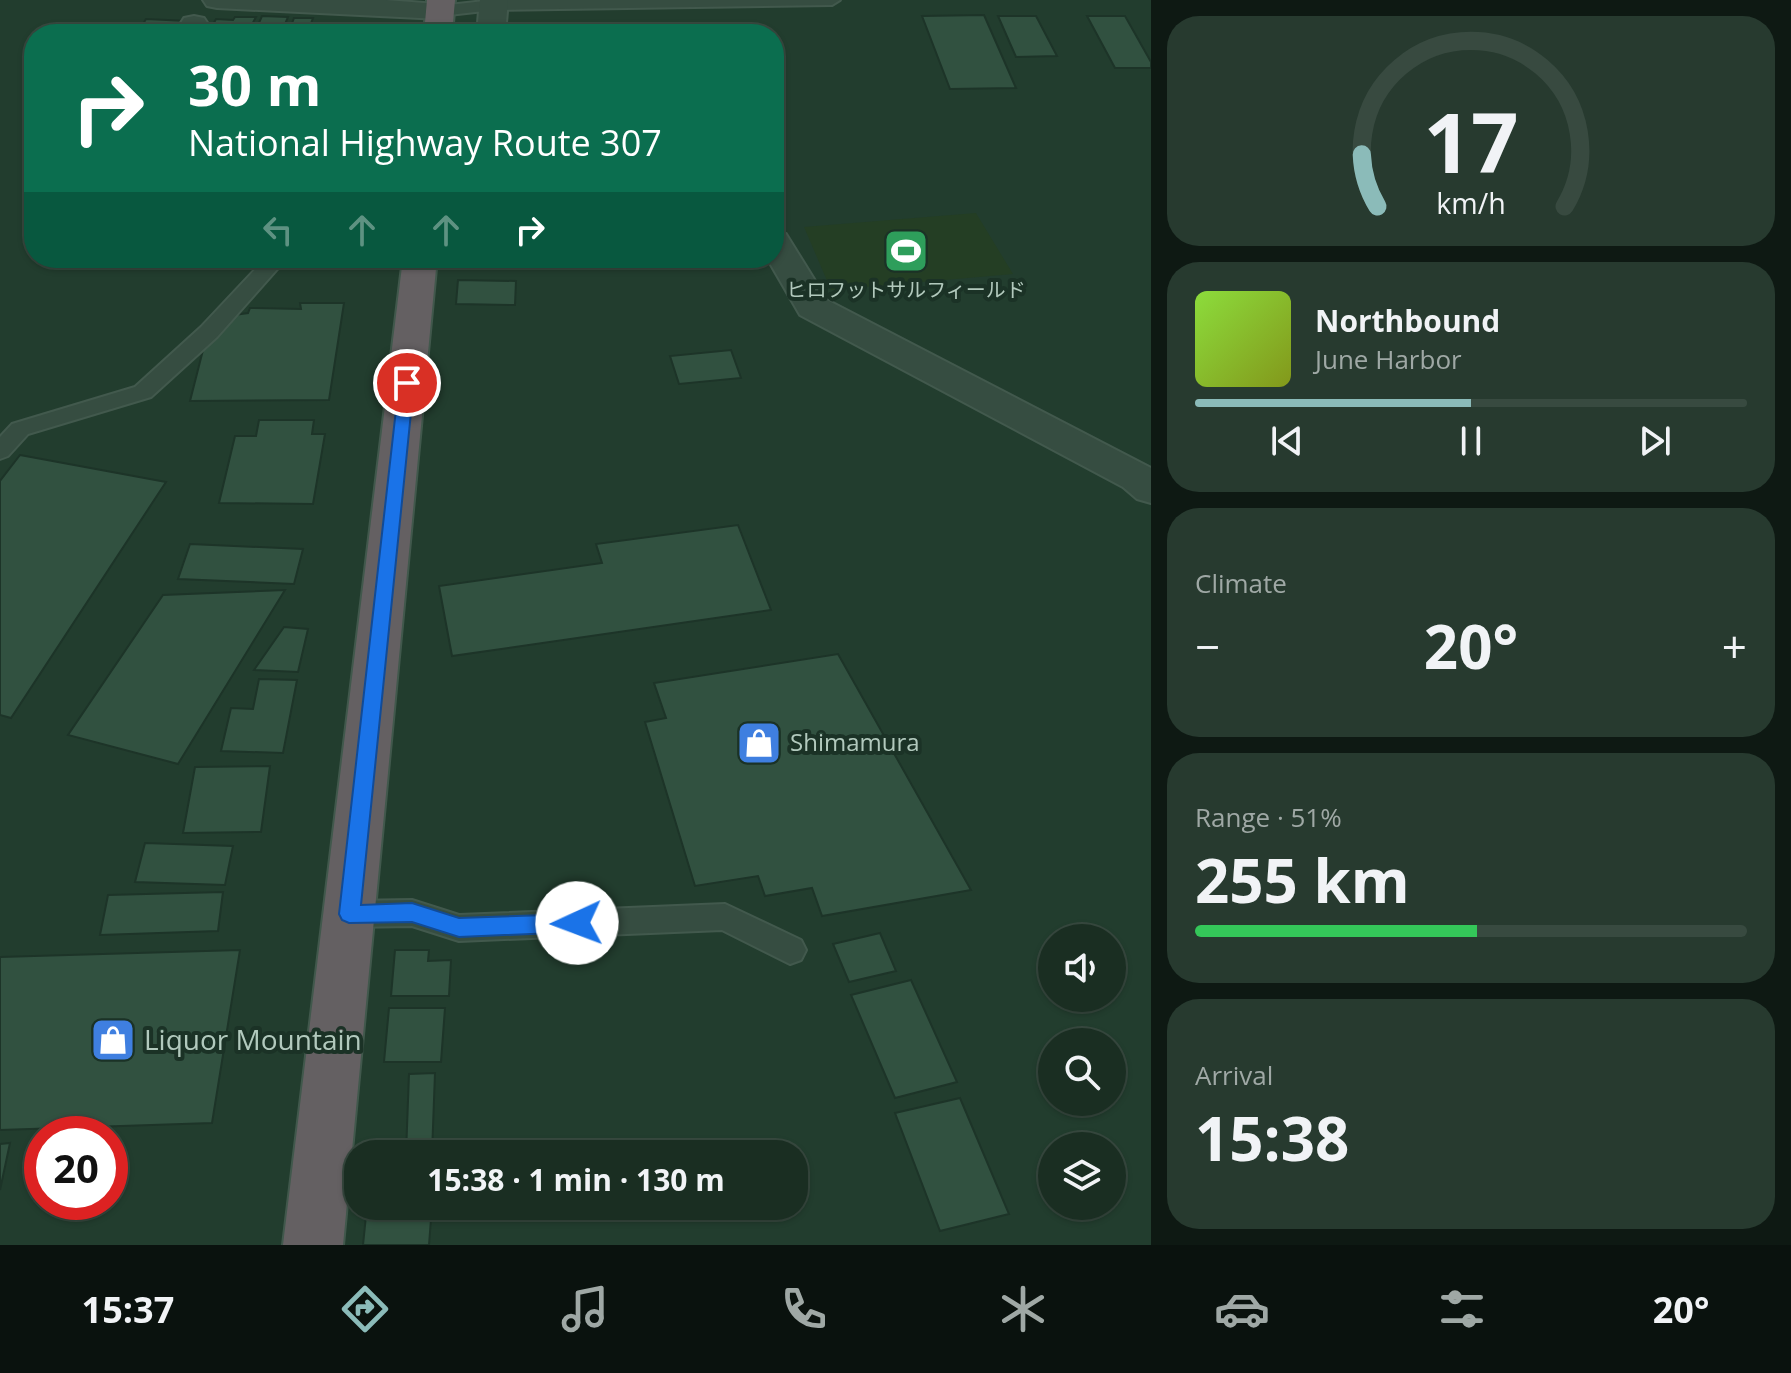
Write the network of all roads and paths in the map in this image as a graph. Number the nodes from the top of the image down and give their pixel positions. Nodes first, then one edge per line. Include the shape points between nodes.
1 (217, 0) edge
2 (832, 0) edge
3 (494, 2) edge
4 (440, 15) edge
5 (492, 24) edge
6 (784, 258) edge
7 (268, 268) edge
8 (419, 268) edge
9 (0, 451) edge
10 (1151, 489) edge
11 (349, 914) junction
12 (790, 950) dead end
13 (313, 1245) edge

1 - 4 street
2 - 3 lane
3 - 4 lane
3 - 5 street
6 - 10 street via 813,307
7 - 9 lane via 143,392 20,429
8 - 11 highway
11 - 12 lane via 412,913 459,928 725,917
11 - 13 highway

